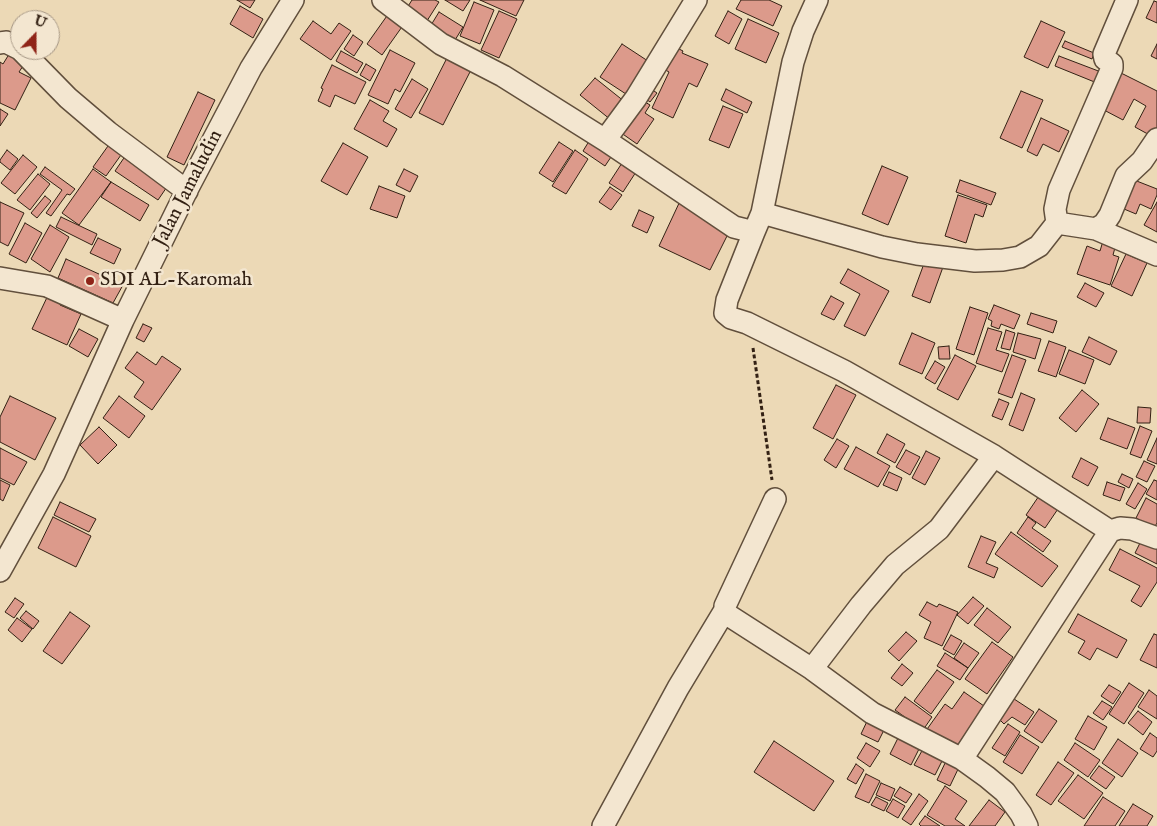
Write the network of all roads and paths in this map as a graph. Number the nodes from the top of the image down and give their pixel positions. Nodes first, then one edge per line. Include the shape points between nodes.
1 (293, 0) edge
2 (383, 0) edge
3 (696, 0) edge
4 (817, 0) edge
5 (1127, 0) edge
6 (405, 7) edge
7 (30, 60) edge
8 (1157, 139) edge
9 (605, 140) junction
10 (187, 191) junction
11 (758, 222) junction
12 (1057, 223) junction
13 (1096, 229) junction
14 (1157, 255) edge
15 (0, 278) edge
16 (122, 320) junction
17 (747, 323) junction
18 (994, 456) junction
19 (775, 499) joint
20 (1110, 531) junction
21 (1157, 538) edge
22 (0, 571) edge
23 (725, 610) junction
24 (812, 669) junction
25 (962, 759) junction
26 (603, 826) edge
27 (1027, 826) edge

1 - 10 street, Jalan Jamaludin via 250,68
2 - 6 street
3 - 9 street via 636,98
4 - 11 street via 793,62
5 - 12 street via 1104,54 1112,68 1059,190 1055,209
6 - 9 street via 441,44 503,76
7 - 10 street via 108,132
8 - 13 street via 1142,161 1126,176 1110,215
9 - 11 street via 734,228
10 - 16 street, Jalan Jamaludin
11 - 12 street via 917,254 975,261 1020,257 1039,246
11 - 17 street via 727,300 725,313
12 - 13 street
13 - 14 street
15 - 16 street via 47,286
16 - 22 street, Jalan Jamaludin via 54,474
17 - 18 street via 844,371
17 - 19 path
18 - 20 street
18 - 24 street via 939,529 895,566
19 - 23 street
20 - 21 street via 1132,529
20 - 25 street
23 - 24 street via 735,620
23 - 26 street via 678,688
24 - 25 street via 872,713
25 - 27 street via 1005,792

